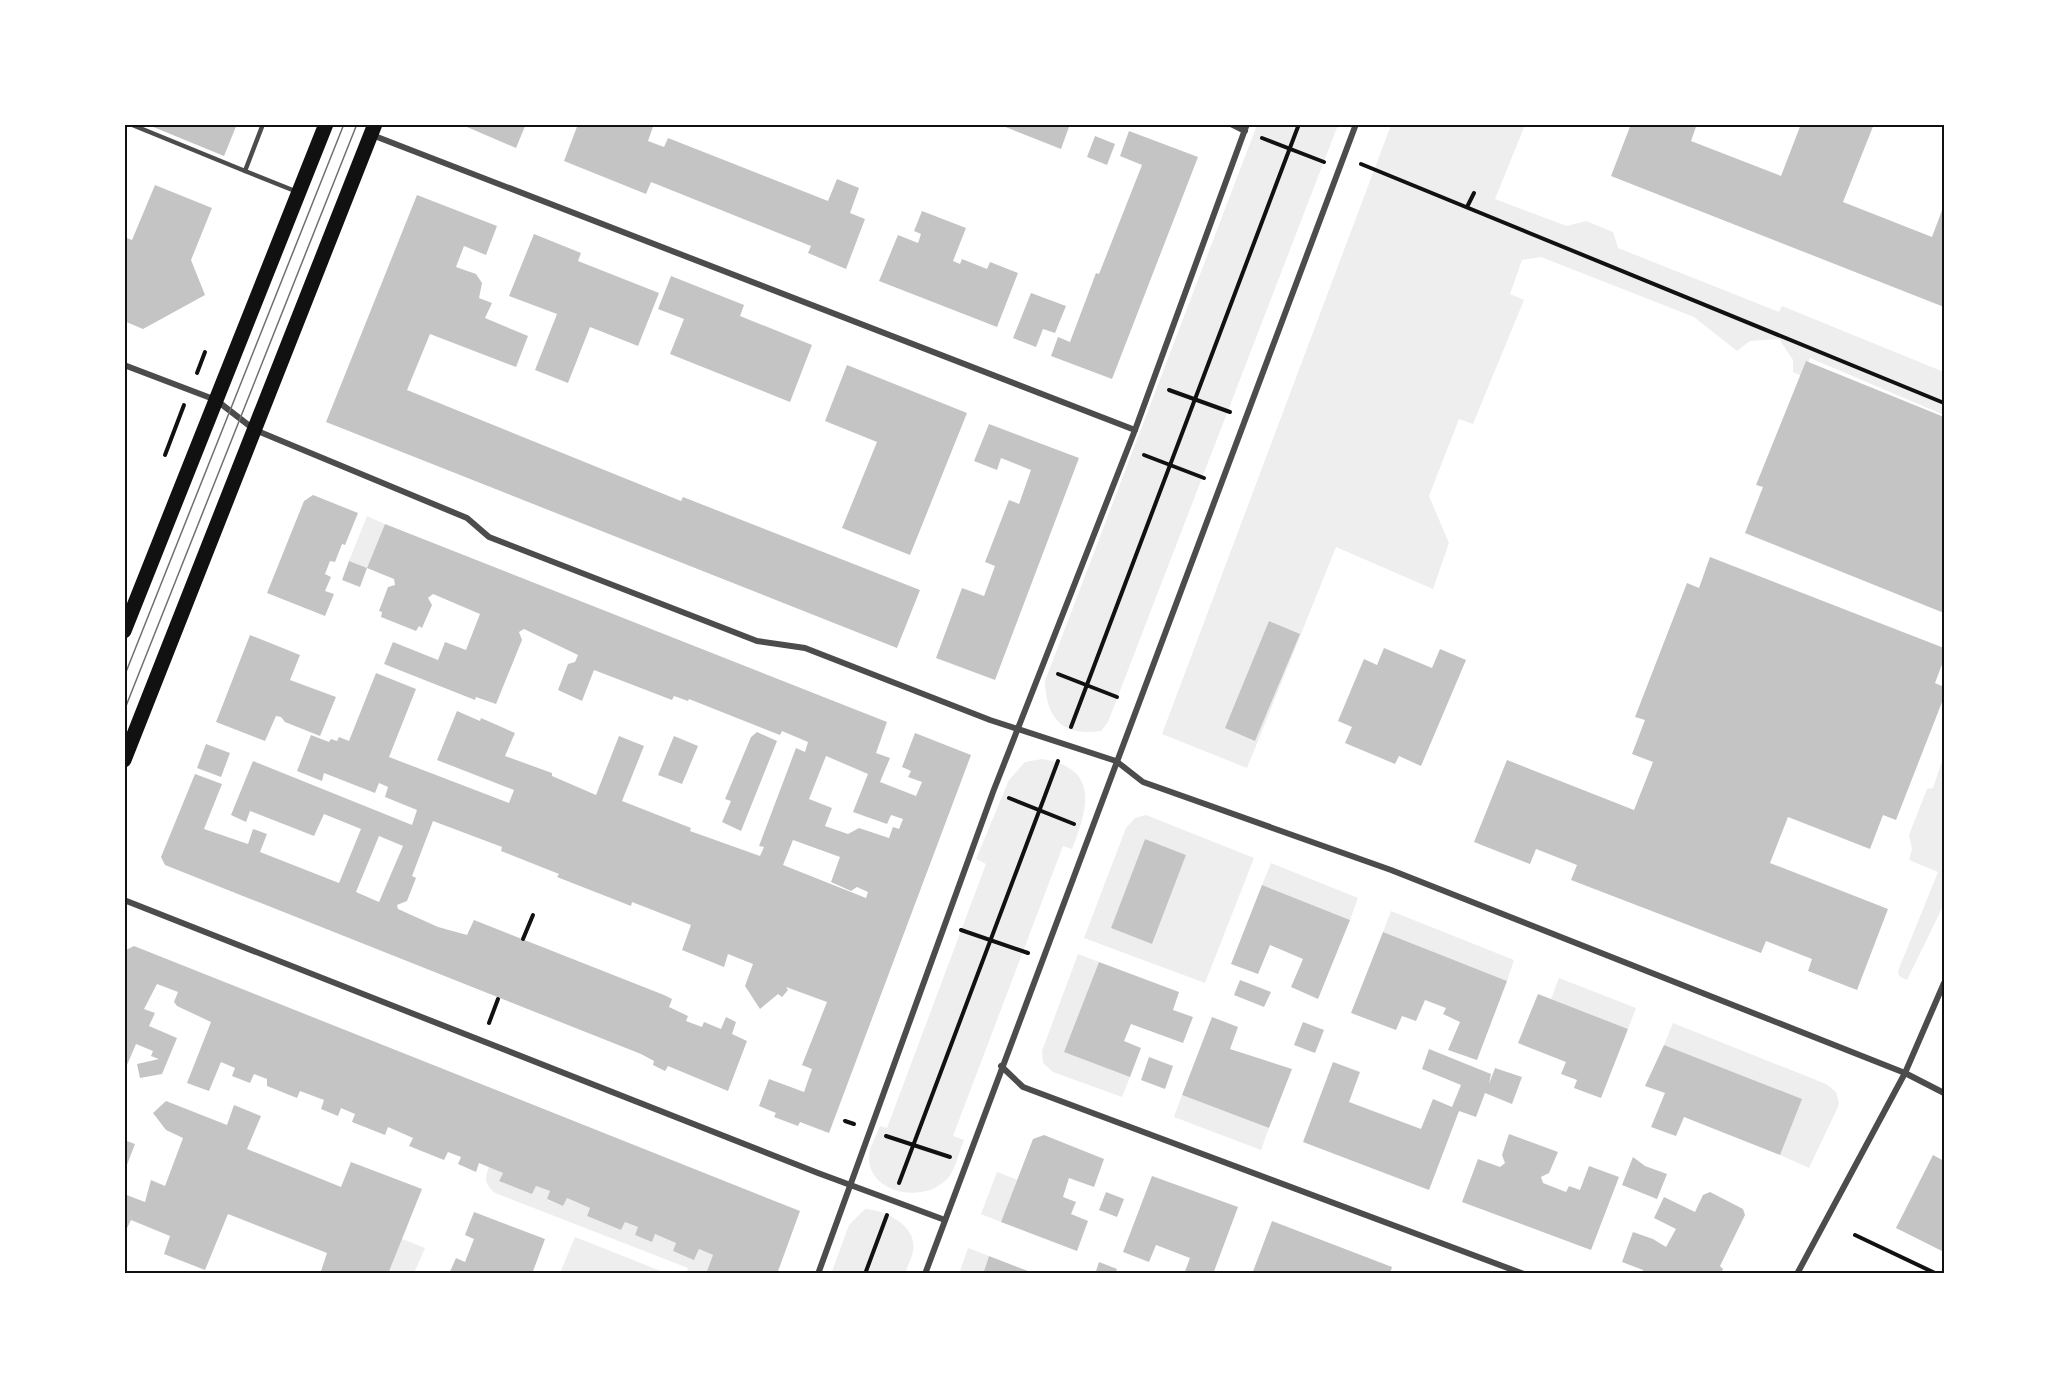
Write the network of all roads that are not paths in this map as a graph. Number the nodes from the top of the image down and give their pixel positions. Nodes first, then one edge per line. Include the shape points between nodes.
1 (130, 124) edge
2 (263, 124) edge
3 (326, 124) edge
4 (1231, 124) edge
5 (1356, 124) edge
6 (1246, 128) edge
7 (374, 129) edge
8 (245, 171) junction
9 (299, 193) junction
10 (124, 365) edge
11 (216, 400) junction
12 (255, 430) junction
13 (1135, 430) junction
14 (124, 632) edge
15 (1017, 729) junction
16 (124, 760) edge
17 (1116, 761) junction
18 (124, 900) edge
19 (1944, 983) edge
20 (1001, 1066) junction
21 (1905, 1073) junction
22 (1944, 1093) edge
23 (852, 1186) junction
24 (945, 1220) junction
25 (818, 1274) edge
26 (925, 1274) edge
27 (1524, 1274) edge
28 (1797, 1274) edge

1 - 8 lane
2 - 8 lane
3 - 9 main road
4 - 6 street
5 - 17 street
6 - 13 street
7 - 12 main road
7 - 13 street
8 - 9 lane
9 - 11 main road
10 - 11 street
11 - 12 street
11 - 14 main road
12 - 15 street via 467,518 489,537 757,641 805,648
12 - 16 main road
13 - 15 street
15 - 17 street
15 - 23 street
17 - 20 street
17 - 21 street via 1143,782 1391,870
18 - 23 street
19 - 21 street
20 - 24 street
20 - 27 street via 1023,1087
21 - 22 street
21 - 28 street
23 - 24 street
23 - 25 street
24 - 26 street

